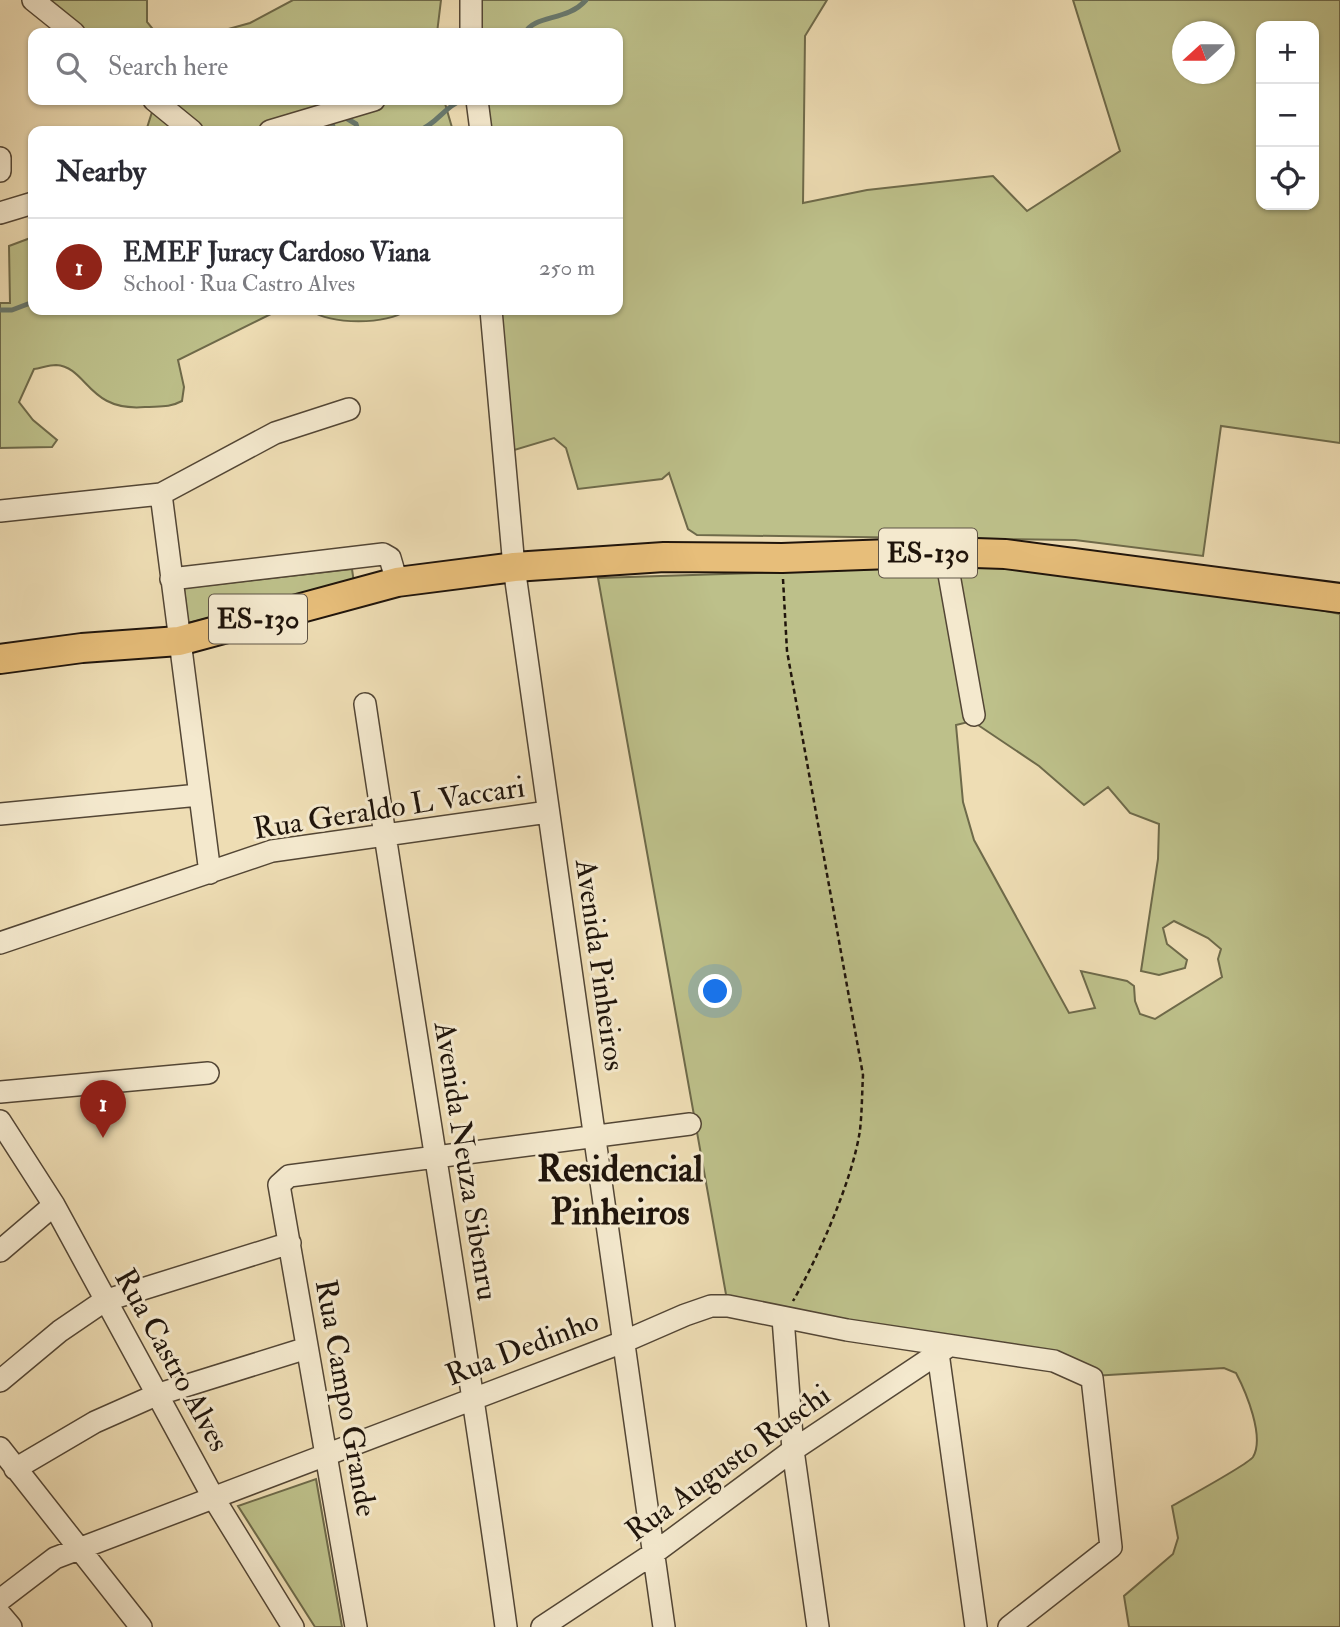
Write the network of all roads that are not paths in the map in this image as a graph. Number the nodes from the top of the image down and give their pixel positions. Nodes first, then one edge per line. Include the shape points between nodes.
1 (33, 0) edge
2 (471, 0) edge
3 (68, 28) edge
4 (471, 28) edge
5 (160, 105) edge
6 (357, 105) edge
7 (478, 105) edge
8 (186, 126) edge
9 (287, 126) edge
10 (480, 126) edge
11 (0, 158) edge
12 (0, 172) edge
13 (28, 205) edge
14 (0, 213) edge
15 (491, 315) edge
16 (349, 409) dead end
17 (161, 494) junction
18 (0, 511) edge
19 (945, 552) junction
20 (514, 567) junction
21 (172, 579) junction
22 (397, 582) junction
23 (1340, 598) edge
24 (179, 641) junction
25 (0, 659) edge
26 (365, 704) dead end
27 (974, 715) dead end
28 (199, 795) junction
29 (548, 812) junction
30 (0, 814) edge
31 (385, 835) junction
32 (209, 873) junction
33 (0, 943) edge
34 (208, 1073) dead end
35 (0, 1092) edge
36 (0, 1122) edge
37 (690, 1124) dead end
38 (594, 1135) junction
39 (434, 1155) junction
40 (54, 1205) junction
41 (290, 1243) junction
42 (0, 1251) edge
43 (104, 1301) junction
44 (783, 1318) junction
45 (623, 1342) junction
46 (307, 1348) junction
47 (943, 1350) junction
48 (0, 1381) edge
49 (156, 1395) junction
50 (474, 1398) junction
51 (0, 1448) edge
52 (793, 1450) junction
53 (324, 1454) junction
54 (15, 1469) junction
55 (213, 1497) junction
56 (77, 1549) junction
57 (654, 1553) junction
58 (0, 1600) edge
59 (0, 1614) edge
60 (10, 1627) edge
61 (141, 1627) edge
62 (293, 1627) edge
63 (356, 1627) edge
64 (506, 1627) edge
65 (542, 1627) edge
66 (664, 1627) edge
67 (818, 1627) edge
68 (976, 1627) edge
69 (1009, 1627) edge

1 - 3 street
2 - 4 street
5 - 8 street
6 - 9 street
7 - 10 street
11 - 12 street
13 - 14 street
15 - 20 street, Avenida Pinheiros
16 - 17 street via 275,433
17 - 18 street
17 - 21 street
19 - 20 main road, ES-130 via 782,558 664,556
19 - 23 main road, ES-130 via 1035,557
19 - 27 street
20 - 22 main road, ES-130
20 - 29 street, Avenida Pinheiros
21 - 22 street via 383,554 390,558
21 - 24 street
22 - 24 main road, ES-130
24 - 25 main road, ES-130
24 - 28 street
26 - 31 street, Avenida Neuza Sibenru
28 - 30 street
28 - 32 street
29 - 31 street, Rua Geraldo L Vaccari
29 - 38 street, Avenida Pinheiros
31 - 32 street, Rua Geraldo L Vaccari via 272,851
31 - 39 street, Avenida Neuza Sibenru
32 - 33 street, Rua Geraldo L Vaccari
34 - 35 street
36 - 40 street, Rua Castro Alves
37 - 38 street
38 - 39 street
38 - 45 street, Avenida Pinheiros
39 - 41 street, Rua Campo Grande via 289,1176 278,1191
39 - 50 street, Avenida Neuza Sibenru
40 - 42 street
40 - 43 street, Rua Castro Alves
41 - 43 street
41 - 46 street, Rua Campo Grande
43 - 48 street
43 - 49 street, Rua Castro Alves
44 - 45 street, Rua Dedinho via 711,1306
44 - 47 street, Rua Dedinho
44 - 52 street
45 - 50 street, Rua Dedinho
45 - 57 street, Avenida Pinheiros
46 - 49 street
46 - 53 street, Rua Campo Grande
47 - 52 street, Rua Augusto Ruschi
47 - 68 street
47 - 69 street, Rua Dedinho via 1054,1362 1092,1378 1113,1541 1108,1552
49 - 54 street via 103,1418
49 - 55 street, Rua Castro Alves
50 - 53 street, Rua Dedinho
50 - 64 street, Avenida Neuza Sibenru
51 - 54 street
52 - 57 street, Rua Augusto Ruschi
52 - 67 street
53 - 55 street, Rua Dedinho
53 - 63 street, Rua Campo Grande
54 - 56 street
55 - 56 street, Rua Dedinho
55 - 62 street, Rua Castro Alves
56 - 58 street, Rua Dedinho via 31,1573
56 - 61 street
57 - 65 street, Rua Augusto Ruschi
57 - 66 street, Avenida Pinheiros
59 - 60 street

